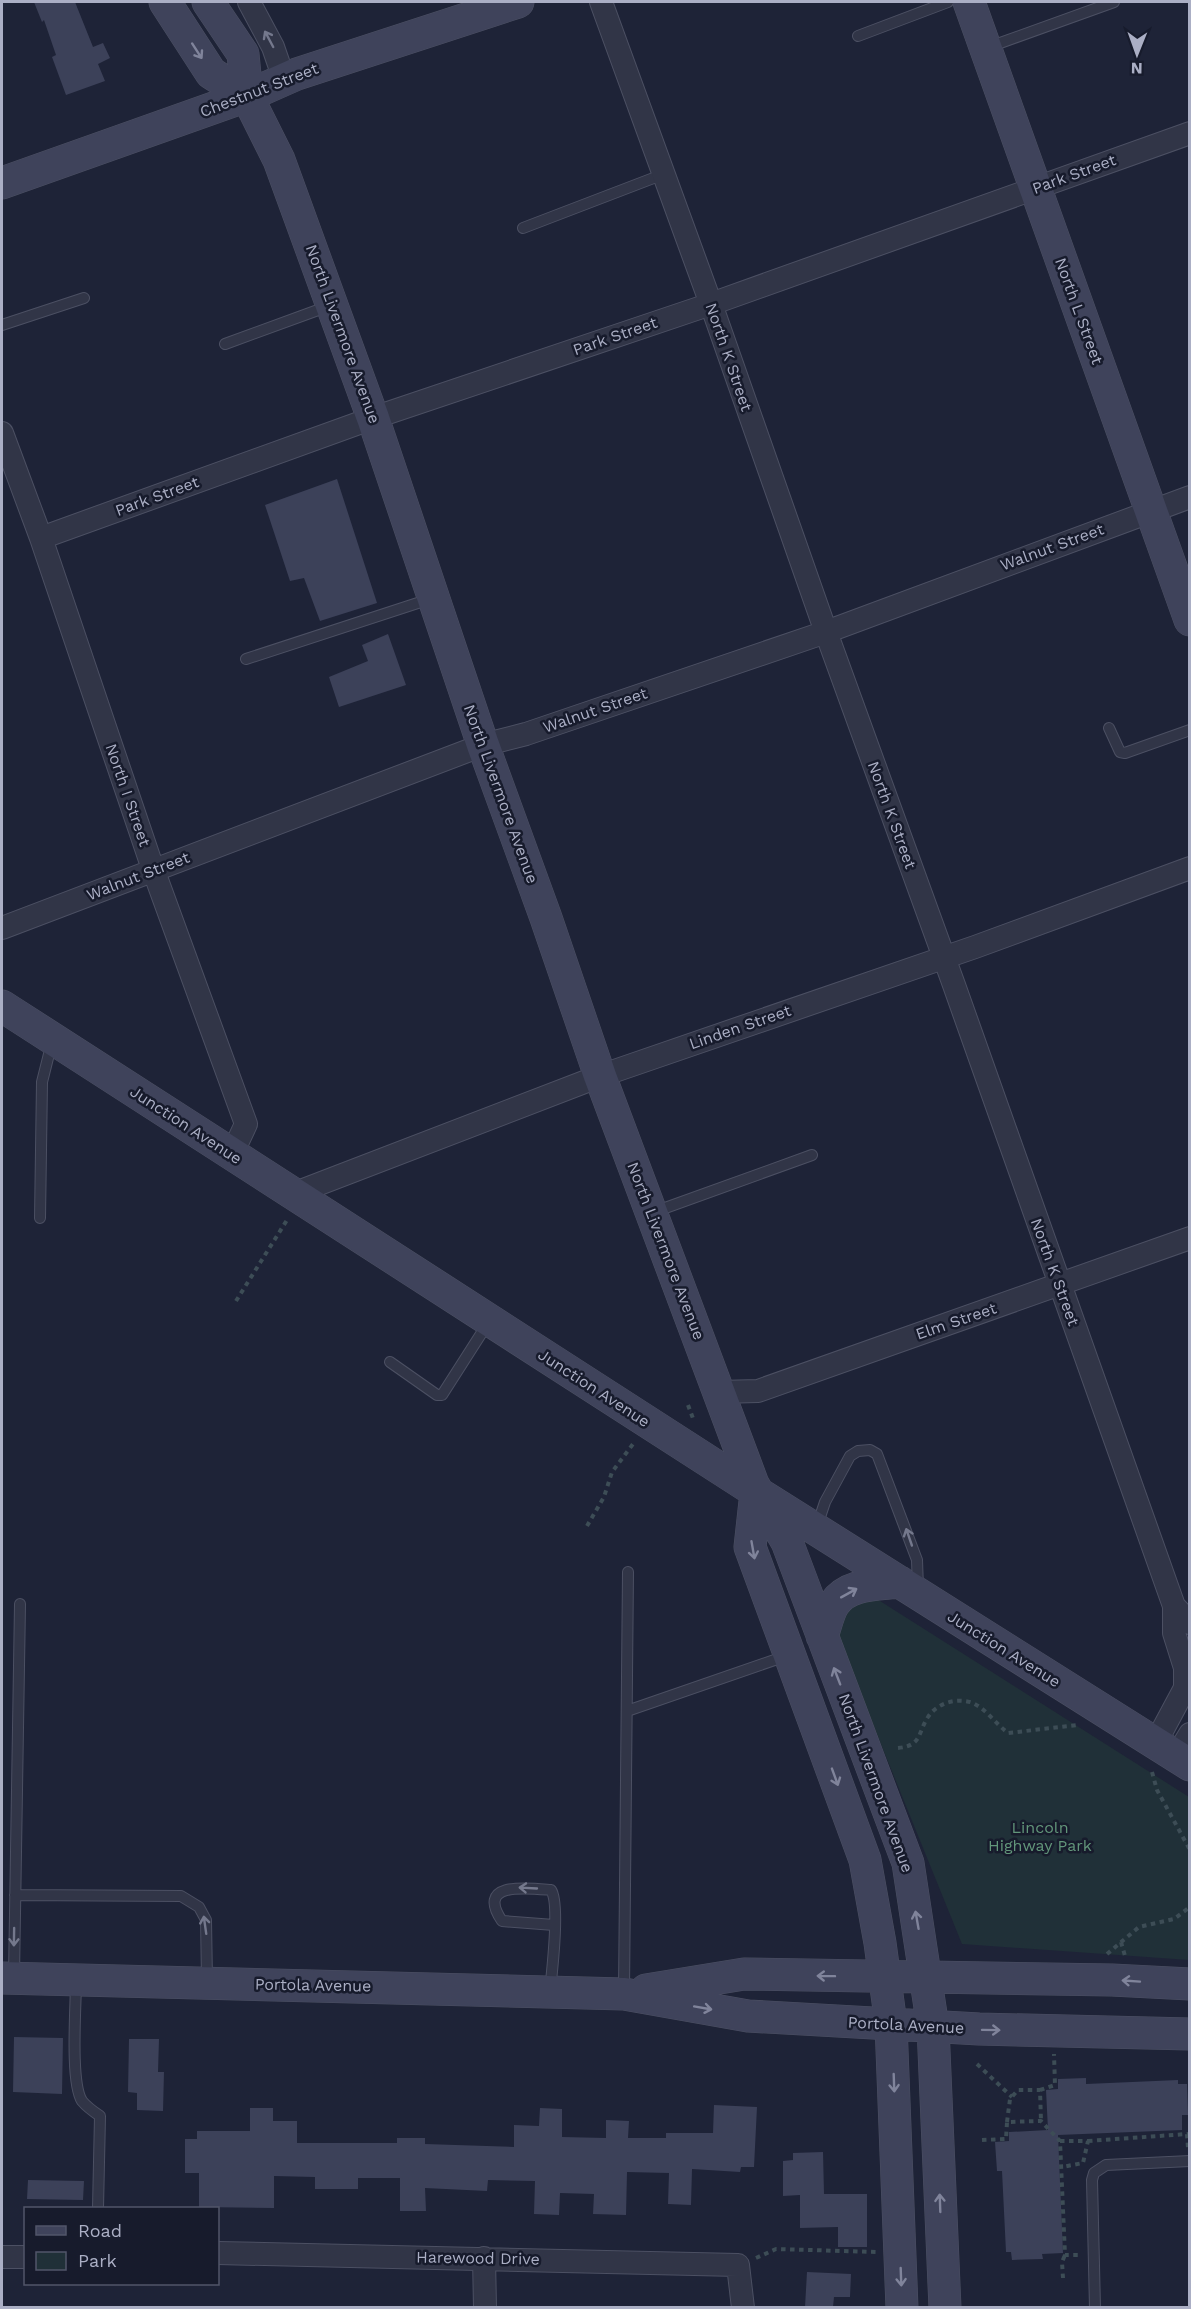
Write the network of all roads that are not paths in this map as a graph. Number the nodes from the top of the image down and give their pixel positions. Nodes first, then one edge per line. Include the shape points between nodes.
1 (165, 2) edge
2 (208, 2) edge
3 (249, 2) edge
4 (519, 2) edge
5 (601, 2) edge
6 (1114, 2) edge
7 (968, 3) edge
8 (858, 36) dead end
9 (986, 48) junction
10 (284, 79) junction
11 (247, 96) junction
12 (1190, 133) edge
13 (664, 174) junction
14 (2, 183) edge
15 (1036, 188) junction
16 (523, 228) dead end
17 (84, 298) dead end
18 (332, 304) junction
19 (711, 304) junction
20 (2, 325) edge
21 (225, 344) dead end
22 (374, 418) junction
23 (2, 433) edge
24 (1190, 497) edge
25 (1151, 512) junction
26 (41, 538) junction
27 (433, 598) junction
28 (1190, 620) edge
29 (825, 632) junction
30 (246, 659) dead end
31 (1109, 728) dead end
32 (1190, 730) edge
33 (483, 745) junction
34 (1190, 868) edge
35 (153, 869) junction
36 (2, 928) edge
37 (944, 958) junction
38 (2, 1006) edge
39 (53, 1039) junction
40 (600, 1076) junction
41 (232, 1154) junction
42 (812, 1155) dead end
43 (290, 1207) junction
44 (651, 1213) junction
45 (40, 1218) dead end
46 (1190, 1238) edge
47 (1059, 1285) junction
48 (490, 1321) junction
49 (390, 1362) dead end
50 (719, 1392) junction
51 (756, 1492) junction
52 (816, 1530) junction
53 (628, 1572) dead end
54 (909, 1588) junction
55 (20, 1604) dead end
56 (1182, 1605) edge
57 (1190, 1623) edge
58 (822, 1636) junction
59 (790, 1655) junction
60 (627, 1711) junction
61 (1172, 1755) edge
62 (15, 1895) junction
63 (554, 1925) junction
64 (885, 1977) junction
65 (8, 1978) edge
66 (926, 1978) junction
67 (76, 1980) junction
68 (207, 1983) junction
69 (1190, 1984) edge
70 (550, 1991) junction
71 (624, 1994) junction
72 (891, 2024) junction
73 (933, 2027) junction
74 (1190, 2034) edge
75 (1190, 2161) edge
76 (98, 2207) edge
77 (219, 2253) edge
78 (2, 2257) edge
79 (24, 2257) edge
80 (484, 2258) junction
81 (484, 2307) edge
82 (743, 2307) edge
83 (902, 2307) edge
84 (945, 2307) edge
85 (1095, 2307) edge

1 -> 11 main road via 211,73
2 - 11 main road, North Livermore Avenue via 243,54
10 -> 3 street via 273,47
4 - 10 main road, Chestnut Street
5 - 13 street, North K Street
6 - 9 lane
7 - 8 lane
7 - 9 main road, North L Street
9 - 15 main road, North L Street
10 - 11 main road, Chestnut Street
11 - 14 main road, Chestnut Street
11 - 18 main road, North Livermore Avenue via 279,160
12 - 15 street, Park Street
13 - 16 lane
13 - 19 street, North K Street
15 - 19 street, Park Street
15 - 25 main road, North L Street
17 - 20 lane
18 - 21 lane
18 - 22 main road, North Livermore Avenue
19 - 22 street, Park Street
19 - 29 street, North K Street
22 - 26 street, Park Street
22 - 27 main road, North Livermore Avenue
23 - 26 street, North I Street
24 - 25 street, Walnut Street
25 - 28 main road, North L Street
25 - 29 street, Walnut Street
26 - 35 street, North I Street
27 - 30 lane
27 - 33 main road, North Livermore Avenue
29 - 33 street, Walnut Street
29 - 37 street, North K Street
31 - 32 lane via 1119,752 1125,753
33 - 35 street, Walnut Street
33 - 40 main road, North Livermore Avenue
34 - 37 street, Linden Street
35 - 36 street, Walnut Street
35 - 41 street, North I Street via 246,1124
37 - 40 street, Linden Street
37 - 47 street, North K Street
38 - 39 main road, Junction Avenue
39 - 41 main road, Junction Avenue
39 - 45 lane via 42,1082
40 - 43 street, Linden Street
40 - 44 main road, North Livermore Avenue
41 - 43 main road, Junction Avenue
42 - 44 lane
43 - 48 main road, Junction Avenue
44 - 50 main road, North Livermore Avenue
46 - 47 street, Elm Street
47 - 50 street, Elm Street via 758,1391
47 - 56 street, North K Street
48 - 49 lane via 442,1395
48 - 51 main road, Junction Avenue
50 - 51 main road, North Livermore Avenue
51 - 52 main road, Junction Avenue
51 - 58 main road, North Livermore Avenue via 787,1542
51 -> 59 main road, North Livermore Avenue via 750,1547
52 - 54 main road, Junction Avenue
54 -> 52 lane via 917,1560 877,1454 870,1450 850,1456 825,1502
53 - 60 lane
58 -> 54 main road via 833,1605 843,1594 855,1588
54 - 61 main road, Junction Avenue
55 - 62 lane
56 - 57 street, North K Street
56 - 61 street via 1174,1633 1185,1668 1185,1688
66 -> 58 main road, North Livermore Avenue via 908,1863
59 - 60 lane
59 -> 64 main road, North Livermore Avenue via 865,1860
60 - 71 lane
62 -> 65 lane
68 -> 62 lane via 206,1920 199,1907 181,1896
63 -> 63 lane via 555,1895 551,1890 507,1888 495,1901 502,1921
63 - 70 lane
64 - 66 main road, Portola Avenue
64 -> 71 main road, Portola Avenue via 744,1974
64 - 72 main road, North Livermore Avenue
65 - 67 main road, Portola Avenue
69 -> 66 main road, Portola Avenue
66 - 73 main road, North Livermore Avenue
67 - 68 main road, Portola Avenue
67 - 76 lane via 78,2091 100,2116
68 - 70 main road, Portola Avenue
70 - 71 main road, Portola Avenue
71 -> 72 main road, Portola Avenue via 748,2016
72 - 73 main road, Portola Avenue
72 -> 83 main road, North Livermore Avenue
73 -> 74 main road, Portola Avenue
84 -> 73 main road, North Livermore Avenue
75 - 85 lane via 1106,2164 1094,2173
77 - 80 street, Harewood Drive
78 - 79 street
80 - 81 street
80 - 82 street, Harewood Drive via 738,2265

